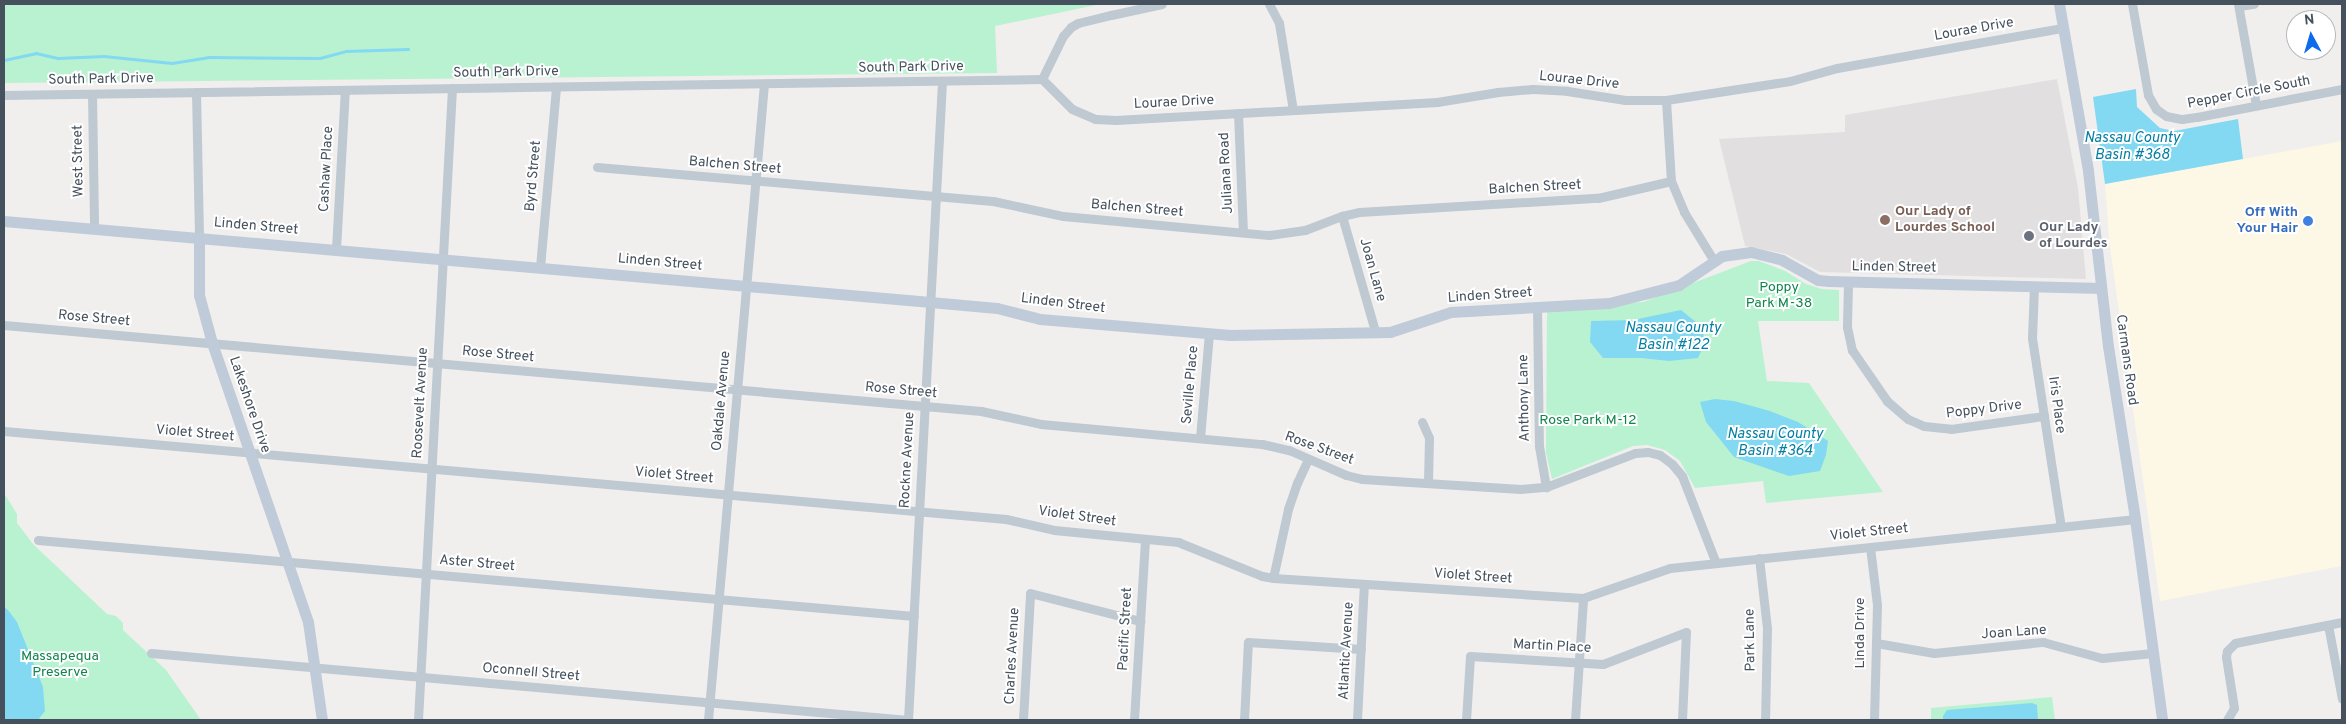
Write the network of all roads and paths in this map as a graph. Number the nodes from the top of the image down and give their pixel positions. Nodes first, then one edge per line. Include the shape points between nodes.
1 (1162, 4) edge
2 (1269, 4) edge
3 (2059, 4) edge
4 (2132, 4) edge
5 (2254, 4) edge
6 (2239, 5) edge
7 (2062, 28) junction
8 (1042, 79) junction
9 (942, 82) junction
10 (764, 84) junction
11 (556, 86) junction
12 (452, 88) junction
13 (2342, 89) edge
14 (345, 90) junction
15 (196, 92) junction
16 (92, 94) junction
17 (4, 95) edge
18 (1666, 100) junction
19 (2256, 105) junction
20 (1293, 110) junction
21 (1238, 113) junction
22 (597, 167) dead end
23 (756, 181) junction
24 (1671, 181) junction
25 (936, 197) junction
26 (1342, 216) junction
27 (4, 221) edge
28 (94, 228) junction
29 (1243, 232) junction
30 (199, 237) junction
31 (336, 249) junction
32 (442, 259) junction
33 (1714, 262) junction
34 (540, 268) junction
35 (1848, 282) junction
36 (746, 286) junction
37 (2034, 286) junction
38 (2101, 288) junction
39 (930, 302) junction
40 (1537, 307) junction
41 (4, 325) edge
42 (1376, 331) junction
43 (1209, 334) junction
44 (212, 343) junction
45 (437, 363) junction
46 (737, 390) junction
47 (925, 406) junction
48 (2044, 416) junction
49 (1422, 422) dead end
50 (4, 431) edge
51 (1200, 438) junction
52 (250, 452) junction
53 (1308, 459) junction
54 (431, 468) junction
55 (1428, 483) junction
56 (1546, 487) junction
57 (728, 494) junction
58 (919, 511) junction
59 (2135, 519) junction
60 (2061, 526) junction
61 (1145, 539) junction
62 (38, 540) dead end
63 (1870, 546) junction
64 (1759, 558) junction
65 (286, 561) junction
66 (1716, 563) junction
67 (426, 573) junction
68 (1273, 578) junction
69 (1364, 584) junction
70 (1583, 598) junction
71 (719, 599) junction
72 (914, 616) junction
73 (1140, 621) junction
74 (2342, 622) edge
75 (2328, 625) junction
76 (1876, 644) junction
77 (1361, 649) junction
78 (151, 653) dead end
79 (2153, 653) junction
80 (1578, 662) junction
81 (315, 668) junction
82 (420, 677) junction
83 (2342, 699) edge
84 (709, 703) junction
85 (322, 720) edge
86 (418, 720) edge
87 (708, 720) edge
88 (908, 720) edge
89 (1023, 720) edge
90 (1134, 720) edge
91 (1244, 720) edge
92 (1357, 720) edge
93 (1466, 720) edge
94 (1575, 720) edge
95 (1682, 720) edge
96 (1765, 720) edge
97 (1874, 720) edge
98 (2162, 720) edge
99 (2227, 720) edge

1 - 8 street via 1111,14 1072,27 1063,36
2 - 20 street via 1279,23
3 - 7 street, Carmans Road
4 - 19 street, Pepper Circle South via 2148,95 2156,109 2172,118 2182,119
5 - 6 street
6 - 19 street
7 - 18 street, Lourae Drive via 1837,68 1790,81
7 - 38 street, Carmans Road via 2088,171
8 - 9 street, South Park Drive
8 - 21 street, Lourae Drive via 1072,109 1095,119
9 - 10 street, South Park Drive
9 - 25 street, Rockne Avenue
10 - 11 street, South Park Drive
10 - 23 street, Oakdale Avenue
11 - 12 street, South Park Drive
11 - 34 street, Byrd Street
12 - 14 street, South Park Drive
12 - 32 street, Roosevelt Avenue
13 - 19 street, Pepper Circle South
14 - 15 street, South Park Drive
14 - 31 street, Cashaw Place
15 - 16 street, South Park Drive
15 - 30 street, Lakeshore Drive
16 - 17 street, South Park Drive
16 - 28 street, West Street
18 - 20 street, Lourae Drive via 1625,100 1533,89 1437,102
18 - 24 street
20 - 21 street, Lourae Drive
21 - 29 street, Juliana Road
22 - 23 street, Balchen Street
23 - 25 street, Balchen Street
23 - 36 street, Oakdale Avenue
24 - 26 street, Balchen Street via 1598,198 1382,210
24 - 33 street via 1684,212
25 - 29 street, Balchen Street via 993,201 1063,216
25 - 39 street, Rockne Avenue
26 - 29 street, Balchen Street via 1292,233
26 - 42 street, Joan Lane
27 - 28 street, Linden Street
28 - 30 street, Linden Street
30 - 31 street, Linden Street
30 - 44 street, Lakeshore Drive via 200,295
31 - 32 street, Linden Street
32 - 34 street, Linden Street
32 - 45 street, Roosevelt Avenue
33 - 35 street, Linden Street via 1722,256 1751,252 1782,260 1818,280
33 - 40 street, Linden Street via 1680,284 1664,290 1609,303
34 - 36 street, Linden Street
35 - 37 street, Linden Street
35 - 48 street, Poppy Drive via 1847,327 1852,350 1887,401 1908,419 1924,426 1951,429
36 - 39 street, Linden Street
36 - 46 street, Oakdale Avenue
37 - 38 street, Linden Street
37 - 48 street, Iris Place via 2032,338
38 - 59 street, Carmans Road
39 - 43 street, Linden Street via 997,308 1040,319
39 - 47 street, Rockne Avenue
40 - 42 street, Linden Street via 1451,312 1407,328
40 - 56 street, Anthony Lane via 1539,446
41 - 44 street, Rose Street
42 - 43 street, Linden Street
43 - 51 street, Seville Place
44 - 45 street, Rose Street
44 - 52 street, Lakeshore Drive
45 - 46 street, Rose Street
45 - 54 street, Roosevelt Avenue
46 - 47 street, Rose Street
46 - 57 street, Oakdale Avenue
47 - 51 street, Rose Street via 981,411 1041,424
47 - 58 street, Rockne Avenue
48 - 60 street, Iris Place
49 - 55 street via 1429,438
50 - 52 street, Violet Street
51 - 53 street, Rose Street via 1262,444 1289,450
52 - 54 street, Violet Street
52 - 65 street, Lakeshore Drive
53 - 55 street, Rose Street via 1362,479
53 - 68 street via 1288,509
54 - 57 street, Violet Street
54 - 67 street, Roosevelt Avenue
55 - 56 street, Rose Street via 1521,489
56 - 66 street, Rose Street via 1635,453 1660,455 1682,476
57 - 58 street, Violet Street
57 - 71 street, Oakdale Avenue
58 - 61 street, Violet Street via 1006,519 1054,530
58 - 72 street, Rockne Avenue
59 - 60 street, Violet Street
59 - 79 street, Carmans Road
60 - 63 street, Violet Street
61 - 68 street, Violet Street via 1178,542
61 - 73 street, Pacific Street
62 - 65 street, Aster Street
63 - 64 street, Violet Street
63 - 76 street, Linda Drive via 1877,605
64 - 66 street, Violet Street
64 - 96 street, Park Lane via 1767,628
65 - 67 street, Aster Street
65 - 81 street, Lakeshore Drive via 308,622
66 - 70 street, Violet Street via 1670,568
67 - 71 street, Aster Street
67 - 82 street, Roosevelt Avenue
68 - 69 street, Violet Street
69 - 70 street, Violet Street
69 - 77 street, Atlantic Avenue
70 - 80 street
71 - 72 street, Aster Street
71 - 84 street, Oakdale Avenue
72 - 88 street, Rockne Avenue
73 - 89 street, Charles Avenue via 1030,592
73 - 90 street, Pacific Street
74 - 75 street
75 - 83 street
75 - 99 street via 2235,643 2226,657 2234,708
76 - 79 street, Joan Lane via 1934,653 2043,642 2102,658
76 - 97 street, Linda Drive
77 - 91 street via 1248,642
77 - 92 street, Atlantic Avenue
78 - 81 street, Oconnell Street
79 - 98 street, Carmans Road
80 - 93 street, Martin Place via 1470,656
80 - 94 street
80 - 95 street, Martin Place via 1602,664 1686,632
81 - 82 street, Oconnell Street
81 - 85 street, Lakeshore Drive
82 - 84 street, Oconnell Street
82 - 86 street, Roosevelt Avenue
84 - 87 street, Oakdale Avenue
84 - 88 street, Oconnell Street

